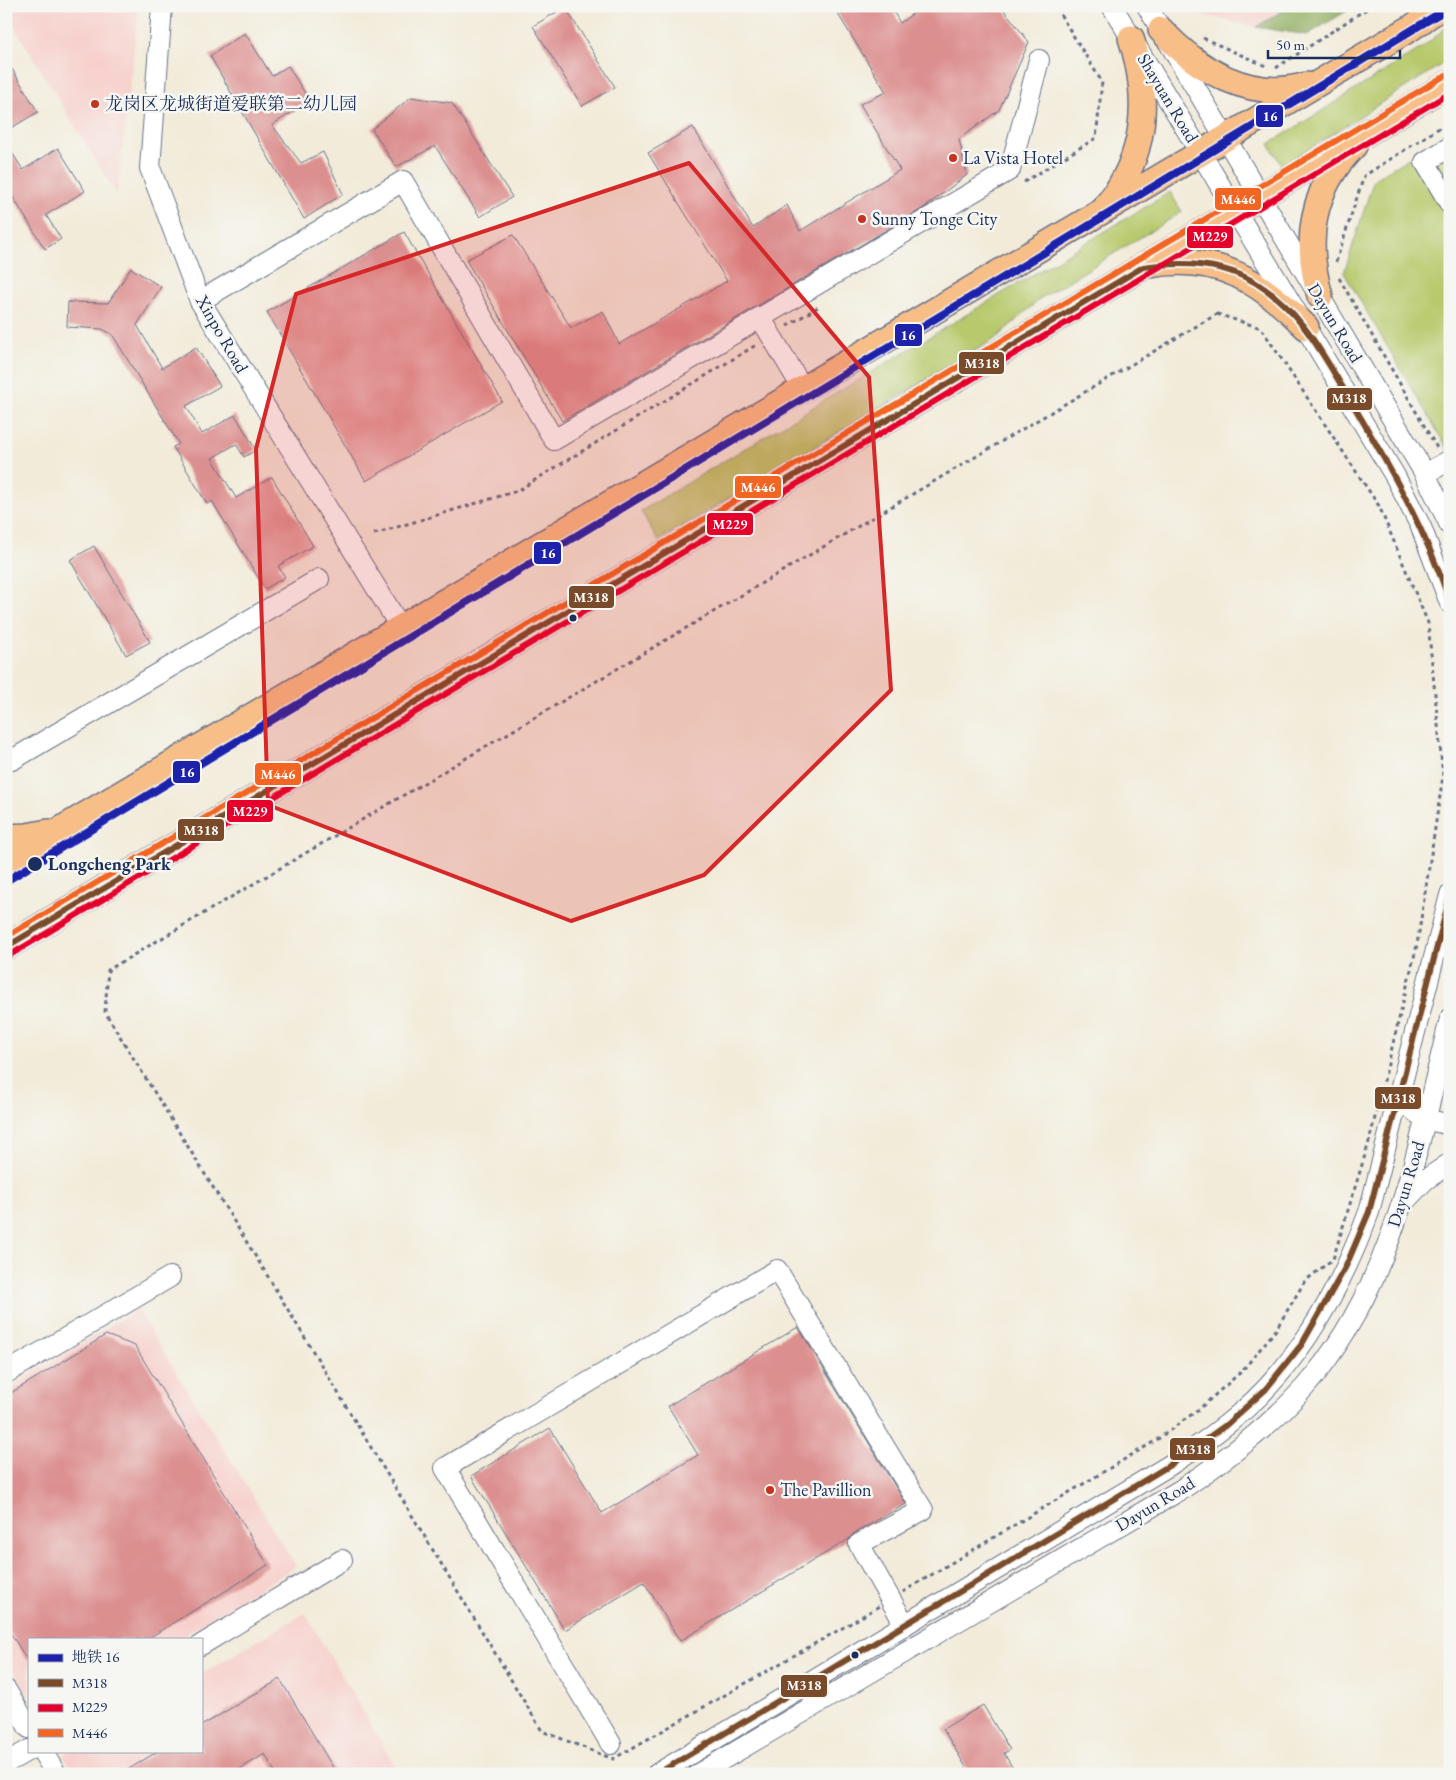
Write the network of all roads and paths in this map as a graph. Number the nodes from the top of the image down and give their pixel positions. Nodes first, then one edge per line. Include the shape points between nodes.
1 (162, 6) edge
2 (1112, 6) edge
3 (1147, 6) edge
4 (1371, 6) edge
5 (1442, 6) edge
6 (1161, 30) junction
7 (1197, 36) dead end
8 (1131, 38) junction
9 (1039, 60) dead end
10 (1324, 80) junction
11 (1450, 83) edge
12 (1450, 121) edge
13 (1370, 130) junction
14 (1226, 138) junction
15 (1450, 147) edge
16 (1201, 153) junction
17 (1247, 174) joint
18 (1223, 189) joint
19 (1260, 196) junction
20 (1450, 204) edge
21 (1236, 211) junction
22 (1100, 213) junction
23 (1143, 267) junction
24 (1333, 269) dead end
25 (1338, 277) dead end
26 (1320, 296) junction
27 (200, 301) junction
28 (760, 317) junction
29 (1306, 328) junction
30 (803, 389) junction
31 (1448, 461) edge
32 (1425, 474) junction
33 (1450, 525) edge
34 (319, 579) dead end
35 (1450, 603) edge
36 (401, 628) junction
37 (6, 760) edge
38 (65, 828) junction
39 (6, 837) edge
40 (6, 862) edge
41 (1450, 895) edge
42 (6, 946) edge
43 (1450, 1019) edge
44 (1441, 1094) edge
45 (1399, 1100) junction
46 (1425, 1119) junction
47 (1450, 1125) edge
48 (1450, 1163) edge
49 (1402, 1205) junction
50 (170, 1277) dead end
51 (6, 1373) edge
52 (342, 1560) dead end
53 (890, 1600) junction
54 (905, 1625) junction
55 (202, 1644) edge
56 (6, 1690) edge
57 (28, 1726) edge
58 (611, 1744) dead end
59 (28, 1751) edge
60 (43, 1752) edge
61 (6, 1763) edge
62 (56, 1774) edge
63 (657, 1774) edge
64 (698, 1774) edge

1 - 27 street, Xinpo Road via 150,168
2 - 8 street, Shayuan Road
3 - 6 street, Shayuan Road
4 - 7 path via 1274,69
5 - 10 main road
6 - 10 main road via 1180,50 1223,79 1274,89 1297,88
6 - 14 street, Shayuan Road
8 - 16 street, Shayuan Road
8 - 22 main road via 1141,80 1141,134 1134,160 1121,187
9 - 28 street via 1010,170
10 - 14 main road
11 - 13 main road
12 - 24 path via 1364,176
13 - 19 main road
13 - 26 main road via 1347,152 1331,176 1315,215 1310,249
14 - 16 main road
14 - 17 street, Shayuan Road
15 - 20 street via 1425,162
16 - 18 street, Shayuan Road
16 - 22 main road
17 - 19 street, Dayun Road
18 - 21 street, Dayun Road
19 - 21 main road
19 - 26 street, Dayun Road
21 - 23 main road
21 - 29 street, Dayun Road
22 - 30 main road
23 - 29 main road via 1187,262 1221,268 1250,280 1272,295
23 - 42 main road
25 - 31 path
26 - 32 street, Dayun Road
27 - 28 street via 403,181 554,440
27 - 36 street, Xinpo Road
28 - 30 street
29 - 35 street, Dayun Road via 1422,527
30 - 36 main road
31 - 32 street
32 - 33 street, Dayun Road
34 - 37 street via 12,760
36 - 38 main road
38 - 39 main road
38 - 40 main road
41 - 45 street, Dayun Road
43 - 44 street, Dayun Road
44 - 45 street
44 - 46 street, Dayun Road
45 - 46 street
45 - 54 street, Dayun Road via 1380,1174 1354,1254 1305,1340 1273,1380 1245,1409 1170,1465
46 - 47 street
46 - 49 street, Dayun Road
48 - 49 street via 1419,1185
49 - 64 street, Dayun Road via 1363,1298 1336,1345 1304,1387 1266,1426 1224,1460 1174,1494
50 - 51 street
52 - 55 street
53 - 53 path via 1155,1441 1198,1410 1242,1371 1275,1331 1305,1281 1333,1259 1369,1142 1416,945 1443,776 1428,623 1379,506 1261,328 1217,314 108,970 105,1012 542,1730 613,1759
53 - 54 street
53 - 58 street via 858,1544 923,1510 777,1270 445,1468
54 - 63 street, Dayun Road
56 - 57 street
59 - 61 street
60 - 62 street

